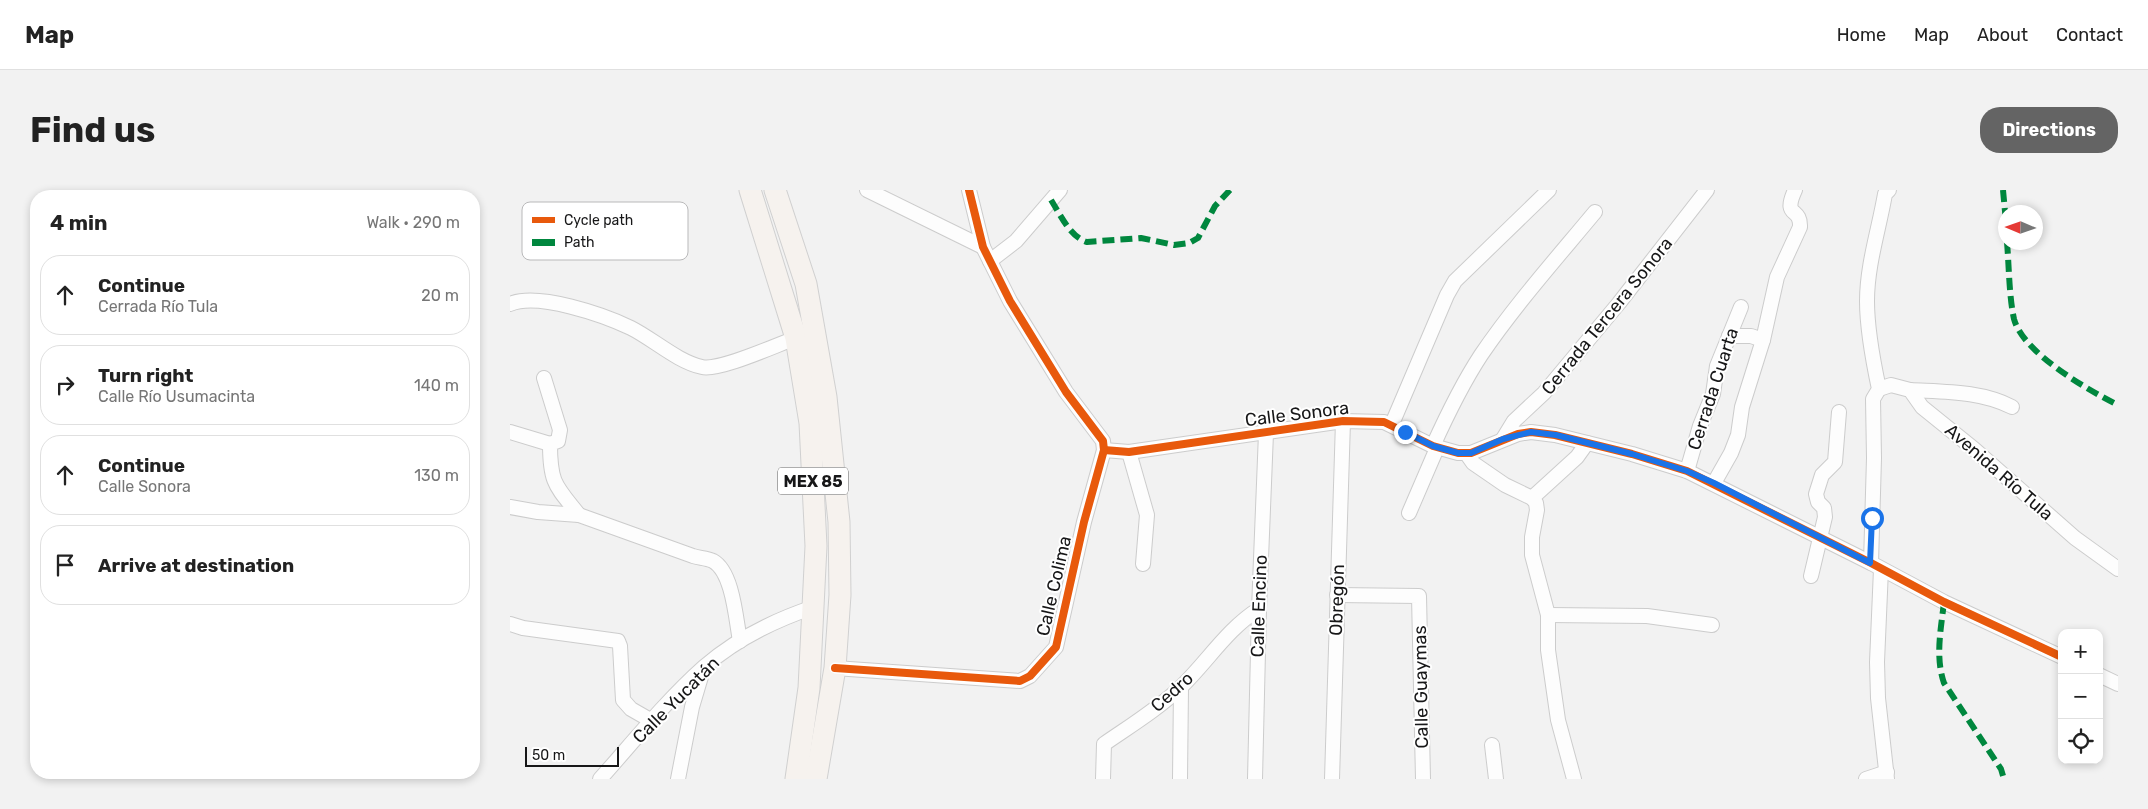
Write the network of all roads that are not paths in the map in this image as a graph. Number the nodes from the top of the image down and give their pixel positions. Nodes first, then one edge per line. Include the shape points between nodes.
1 (750, 190) edge
2 (775, 190) edge
3 (867, 190) edge
4 (889, 190) edge
5 (970, 190) edge
6 (1060, 190) edge
7 (1549, 190) edge
8 (1707, 190) edge
9 (1795, 190) edge
10 (1884, 191) edge
11 (895, 203) junction
12 (1595, 212) dead end
13 (983, 247) junction
14 (990, 261) junction
15 (510, 304) edge
16 (1741, 307) dead end
17 (1729, 336) junction
18 (796, 338) junction
19 (1763, 340) junction
20 (544, 378) dead end
21 (1879, 389) junction
22 (1910, 390) junction
23 (2012, 408) dead end
24 (1839, 412) dead end
25 (1343, 421) junction
26 (1392, 424) junction
27 (510, 432) edge
28 (1266, 433) junction
29 (1503, 439) junction
30 (1587, 442) junction
31 (550, 444) junction
32 (1435, 447) junction
33 (1104, 450) junction
34 (1129, 452) junction
35 (1466, 453) junction
36 (1687, 471) junction
37 (1714, 483) junction
38 (1534, 500) junction
39 (510, 507) edge
40 (1409, 513) dead end
41 (579, 516) junction
42 (1819, 538) junction
43 (1143, 564) dead end
44 (1876, 566) junction
45 (2118, 569) edge
46 (1811, 576) dead end
47 (1337, 595) junction
48 (814, 607) junction
49 (1259, 609) junction
50 (1548, 615) junction
51 (510, 624) edge
52 (1712, 625) dead end
53 (740, 641) junction
54 (2058, 655) edge
55 (704, 667) junction
56 (835, 668) junction
57 (2103, 677) edge
58 (2118, 684) edge
59 (1181, 688) junction
60 (652, 721) junction
61 (1492, 745) dead end
62 (1887, 775) edge
63 (600, 779) edge
64 (678, 779) edge
65 (796, 779) edge
66 (816, 779) edge
67 (1103, 779) edge
68 (1180, 779) edge
69 (1255, 779) edge
70 (1332, 779) edge
71 (1424, 779) edge
72 (1496, 779) edge
73 (1574, 779) edge
74 (1866, 779) edge

1 - 18 main road, MEX 85
2 - 56 main road, MEX 85 via 806,284 826,397 839,522 840,595
3 - 11 street
4 - 11 street
5 - 13 street
6 - 14 street via 1016,241
7 - 26 street via 1455,281
8 - 29 street, Cerrada Tercera Sonora via 1544,393 1514,422
9 - 19 street via 1790,208 1800,219 1800,227 1777,277
10 - 21 street via 1867,301
11 - 13 street
12 - 32 street via 1510,314 1480,356 1455,399
13 - 14 street
14 - 33 street via 1066,392 1103,441
15 - 18 street via 519,300 563,304 630,328 703,368 719,366
16 - 17 street, Cerrada Cuarta
17 - 19 street via 1740,334
17 - 36 street, Cerrada Cuarta via 1716,366 1714,394 1700,426
18 - 48 main road, MEX 85 via 810,423 816,546
19 - 37 street via 1742,407 1732,453
20 - 31 street via 560,430 558,441
21 - 22 street via 1891,386
21 - 44 street via 1873,398
22 - 23 street via 1980,395
22 - 45 street, Avenida Río Tula via 1922,407 2075,538
24 - 42 street via 1835,462 1821,477 1816,494 1825,512
25 - 26 street, Calle Sonora via 1372,420
25 - 28 street, Calle Sonora
25 - 47 street, Obregón
26 - 32 street, Calle Sonora
27 - 31 street
28 - 34 street, Calle Sonora
28 - 49 street, Calle Encino
29 - 30 street, Calle Sonora via 1531,432
29 - 35 street, Calle Sonora
30 - 36 street, Calle Sonora
30 - 38 street via 1577,457
31 - 41 street via 550,468 555,485
32 - 35 street, Calle Sonora
32 - 40 street
33 - 34 street, Calle Sonora
33 - 56 street, Calle Colima via 1056,647 1030,676 1020,681
34 - 43 street via 1146,515
35 - 38 street via 1473,463 1505,486
36 - 37 street, Calle Sonora
37 - 42 street, Calle Sonora
38 - 50 street via 1537,510 1532,555
39 - 41 street
41 - 53 street via 713,561 728,582
42 - 44 street, Calle Sonora
42 - 46 street
44 - 54 street, Calle Sonora
44 - 62 street via 1878,698
47 - 70 street, Obregón
47 - 71 street, Calle Guaymas via 1419,596
48 - 53 street, Calle Yucatán via 791,614
48 - 65 main road, MEX 85 via 809,688
49 - 59 street, Cedro via 1244,618
49 - 69 street, Calle Encino
50 - 52 street via 1647,616
50 - 73 street via 1548,650 1558,720
51 - 60 street via 618,641 623,700
53 - 55 street, Calle Yucatán
55 - 60 street, Calle Yucatán
55 - 64 street via 692,707
56 - 66 main road, MEX 85
57 - 58 street
59 - 67 street, Cedro via 1104,744
59 - 68 street
60 - 63 street, Calle Yucatán
61 - 72 street
62 - 74 street

